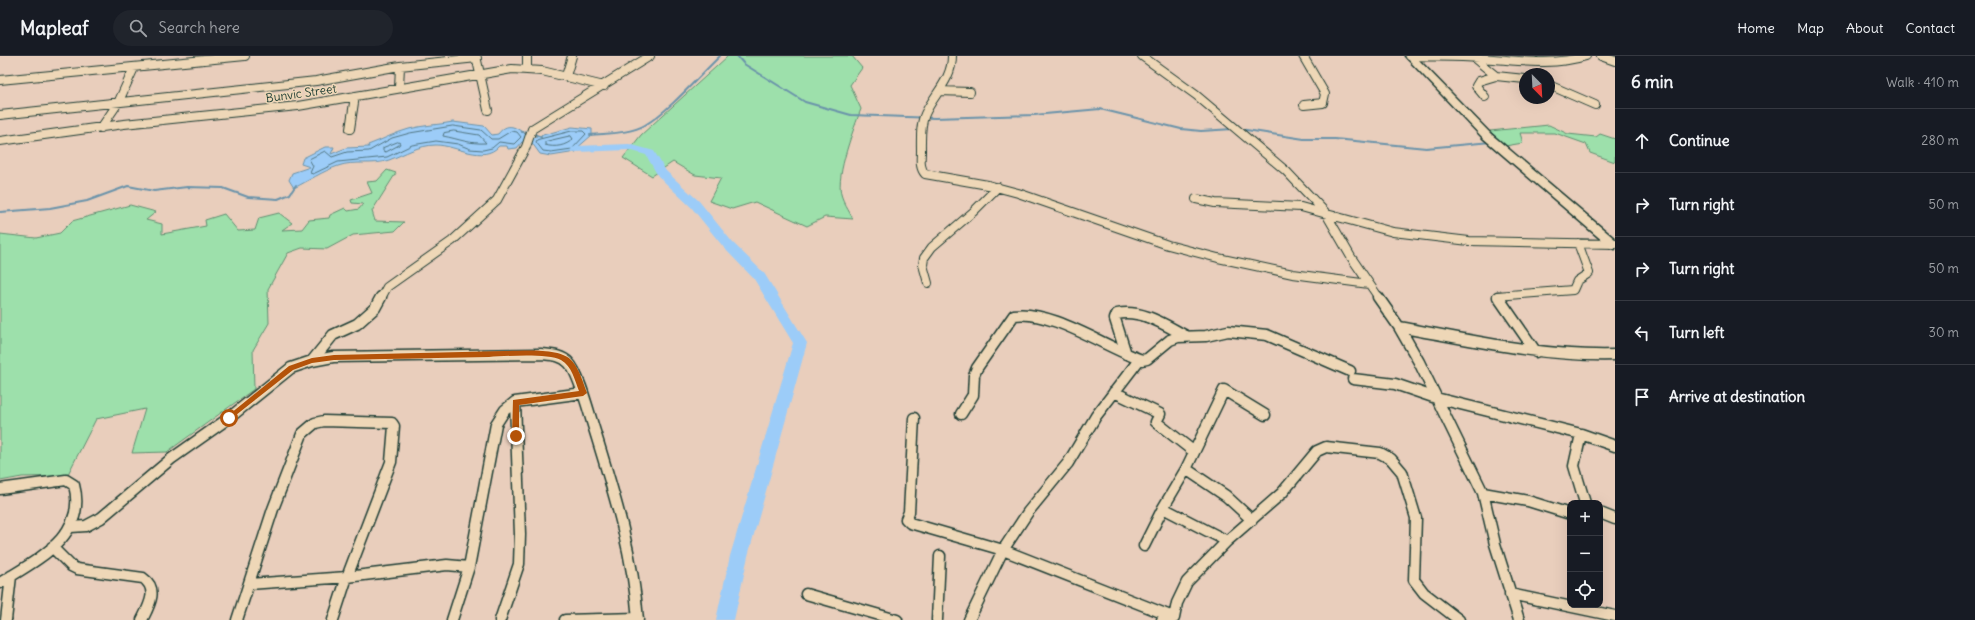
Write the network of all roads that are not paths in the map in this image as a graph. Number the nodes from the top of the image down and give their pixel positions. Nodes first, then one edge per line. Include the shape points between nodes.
1 (245, 56) edge
2 (528, 56) edge
3 (572, 56) edge
4 (650, 56) edge
5 (952, 56) edge
6 (1142, 56) edge
7 (1303, 56) edge
8 (1410, 56) edge
9 (1586, 56) edge
10 (1601, 56) edge
11 (477, 57) edge
12 (1474, 58) junction
13 (1615, 61) edge
14 (400, 66) junction
15 (134, 68) junction
16 (527, 69) junction
17 (481, 74) junction
18 (566, 76) junction
19 (1496, 76) junction
20 (1519, 78) edge
21 (0, 80) edge
22 (604, 86) junction
23 (399, 88) junction
24 (1555, 88) edge
25 (939, 91) junction
26 (970, 92) dead end
27 (354, 96) junction
28 (1485, 97) dead end
29 (118, 103) junction
30 (1304, 105) dead end
31 (1595, 105) dead end
32 (488, 110) dead end
33 (0, 115) edge
34 (101, 128) junction
35 (350, 129) dead end
36 (0, 141) edge
37 (998, 187) junction
38 (1196, 200) dead end
39 (1325, 212) junction
40 (1578, 243) junction
41 (1614, 244) edge
42 (928, 283) dead end
43 (1369, 284) junction
44 (1399, 327) junction
45 (1190, 338) junction
46 (1536, 352) junction
47 (1126, 354) junction
48 (1615, 355) edge
49 (1139, 360) junction
50 (312, 361) junction
51 (1114, 392) junction
52 (583, 393) junction
53 (1436, 398) junction
54 (515, 402) junction
55 (961, 414) dead end
56 (1265, 415) dead end
57 (914, 418) dead end
58 (1581, 434) junction
59 (1615, 446) edge
60 (1193, 451) junction
61 (1186, 469) junction
62 (0, 488) edge
63 (1483, 493) junction
64 (1584, 500) edge
65 (1163, 508) junction
66 (1567, 513) edge
67 (1603, 513) edge
68 (1615, 519) edge
69 (1252, 520) junction
70 (71, 527) junction
71 (1227, 542) junction
72 (1144, 546) dead end
73 (52, 547) junction
74 (1003, 550) junction
75 (940, 556) dead end
76 (469, 567) junction
77 (11, 576) junction
78 (347, 576) junction
79 (0, 583) edge
80 (249, 584) junction
81 (806, 594) dead end
82 (1510, 594) junction
83 (1615, 616) edge
84 (638, 619) edge
85 (1176, 619) edge
86 (6, 620) edge
87 (142, 620) edge
88 (237, 620) edge
89 (332, 620) edge
90 (452, 620) edge
91 (500, 620) edge
92 (565, 620) edge
93 (897, 620) edge
94 (937, 620) edge
95 (969, 620) edge
96 (1162, 620) edge
97 (1459, 620) edge
98 (1519, 620) edge

1 - 15 street
2 - 16 street
3 - 18 street
4 - 22 street
5 - 25 street via 952,67
6 - 39 street via 1188,90 1297,181
7 - 30 street via 1325,94 1325,100 1319,104
8 - 12 street
8 - 41 main road via 1487,136
9 - 12 street via 1550,64
10 - 13 street
11 - 14 street
11 - 17 street
12 - 19 street
14 - 23 street
14 - 29 street via 316,81
15 - 21 street
15 - 29 street
16 - 17 street, Bunvic Street
16 - 18 street, Bunvic Street
17 - 23 street, Bunvic Street
17 - 32 street
18 - 22 street, Bunvic Street
19 - 20 street
19 - 28 street via 1479,81 1476,86
22 - 50 street via 531,132 526,147 497,200 452,241 387,287 375,308 357,324 333,335
23 - 27 street, Bunvic Street
24 - 31 street
25 - 26 street
25 - 37 street via 925,114 921,169 925,174 934,177
27 - 34 street, Bunvic Street via 278,108
27 - 35 street
29 - 33 street
29 - 34 street
34 - 36 street, Bunvic Street
37 - 42 street via 932,247 924,258 923,265
37 - 43 street via 1167,244 1276,272
38 - 39 street via 1287,205
39 - 40 street via 1393,232 1432,237 1469,241
39 - 43 street
40 - 41 street
40 - 46 street via 1588,273 1577,281 1573,290 1497,296
43 - 44 street
44 - 46 street
44 - 53 street
45 - 47 street via 1140,315 1122,312 1117,314 1115,319
45 - 49 street via 1178,337 1170,340 1147,359
45 - 53 street via 1228,331 1266,335 1352,375 1395,384
46 - 48 street via 1576,356
47 - 49 street
47 - 55 street via 1053,321 1018,312 977,368 973,395
49 - 51 street
50 - 52 street via 334,357 541,354 562,357 570,363
50 - 70 street via 291,368 229,418 171,459 101,518 86,526
51 - 60 street via 1160,414 1156,422
51 - 74 street via 1096,416 1068,463 1032,507
52 - 54 street
52 - 84 street via 622,520 636,591
53 - 58 street
53 - 63 street
54 - 76 street via 505,410 496,424
54 - 91 street via 519,564
56 - 60 street via 1224,390
57 - 74 street via 909,512 906,519 910,523
58 - 59 street
58 - 64 street via 1574,466
60 - 61 street
61 - 65 street
61 - 69 street via 1226,496
62 - 70 street via 66,480 74,484 77,493
63 - 66 street via 1528,501
63 - 82 street
65 - 71 street
65 - 72 street
67 - 68 street
69 - 71 street
69 - 97 street via 1282,493 1318,451 1334,447 1380,453 1391,459 1402,472 1416,518 1414,580 1424,593
70 - 73 street
71 - 85 street via 1188,582 1176,604
73 - 77 street
73 - 87 street via 77,569 143,578 148,581 153,592 152,599
74 - 85 street
74 - 95 street
75 - 94 street
76 - 78 street via 447,565
76 - 90 street
77 - 79 street
77 - 86 street
78 - 80 street
78 - 80 street via 391,462 394,426 392,423 324,422 306,428 276,502
78 - 89 street
80 - 88 street
81 - 93 street
82 - 83 street
82 - 98 street
84 - 92 street
85 - 96 street

